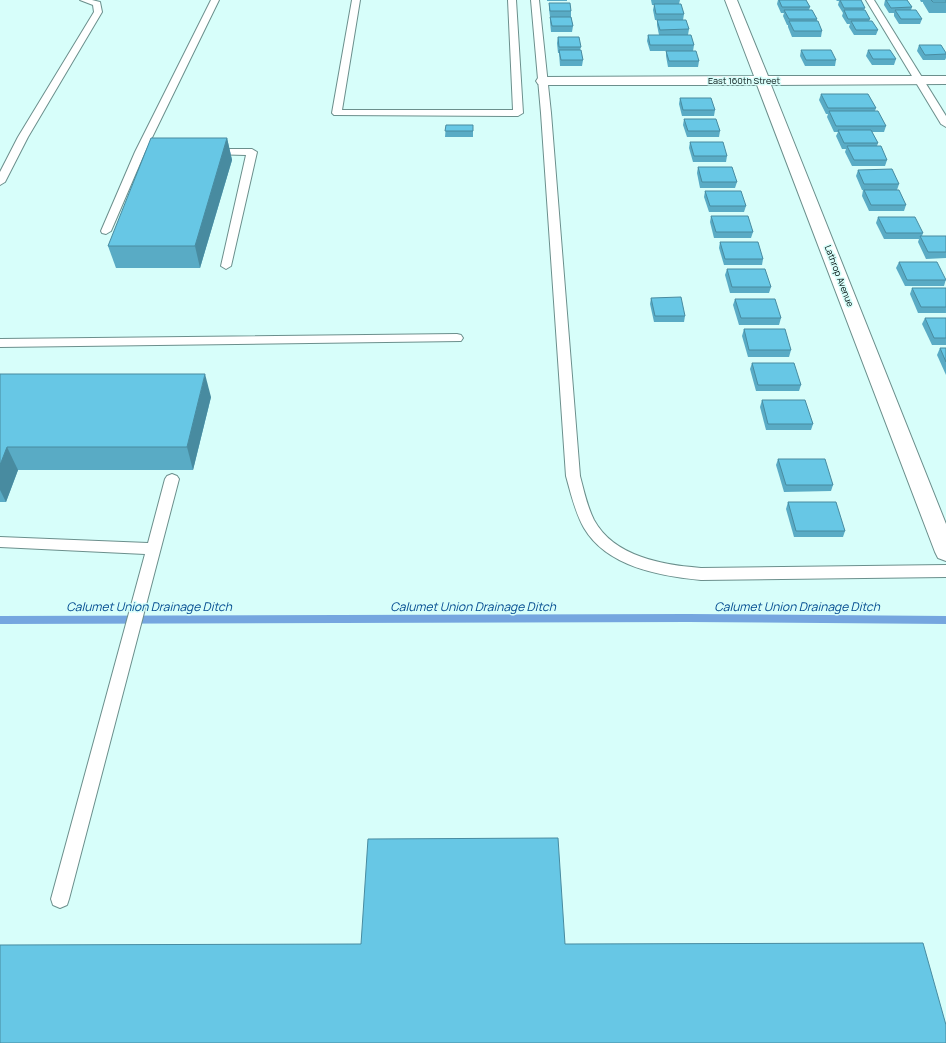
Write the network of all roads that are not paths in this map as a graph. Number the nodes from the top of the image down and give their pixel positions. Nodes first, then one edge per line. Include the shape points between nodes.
1 (84, 0) edge
2 (215, 0) edge
3 (356, 0) edge
4 (512, 0) edge
5 (536, 0) edge
6 (731, 0) edge
7 (870, 0) edge
8 (763, 80) junction
9 (921, 80) junction
10 (946, 80) edge
11 (543, 81) junction
12 (946, 124) edge
13 (204, 152) edge
14 (0, 182) edge
15 (106, 231) dead end
16 (226, 266) dead end
17 (457, 338) dead end
18 (0, 342) edge
19 (172, 479) dead end
20 (0, 542) edge
21 (153, 549) junction
22 (946, 552) edge
23 (946, 571) edge
24 (60, 899) dead end

1 - 14 lane via 97,4 98,12 23,137
2 - 15 lane
3 - 4 lane via 336,113 518,113
5 - 11 lane
6 - 8 street, Lathrop Avenue
7 - 9 lane
8 - 9 street, East 160th Street
8 - 11 street, East 160th Street
8 - 22 street, Lathrop Avenue
9 - 10 street, East 160th Street
9 - 12 lane
11 - 23 lane via 573,476 580,504 593,530 616,552 674,572 701,574
13 - 16 lane via 252,152
17 - 18 lane
19 - 21 lane
20 - 21 lane
21 - 24 lane

